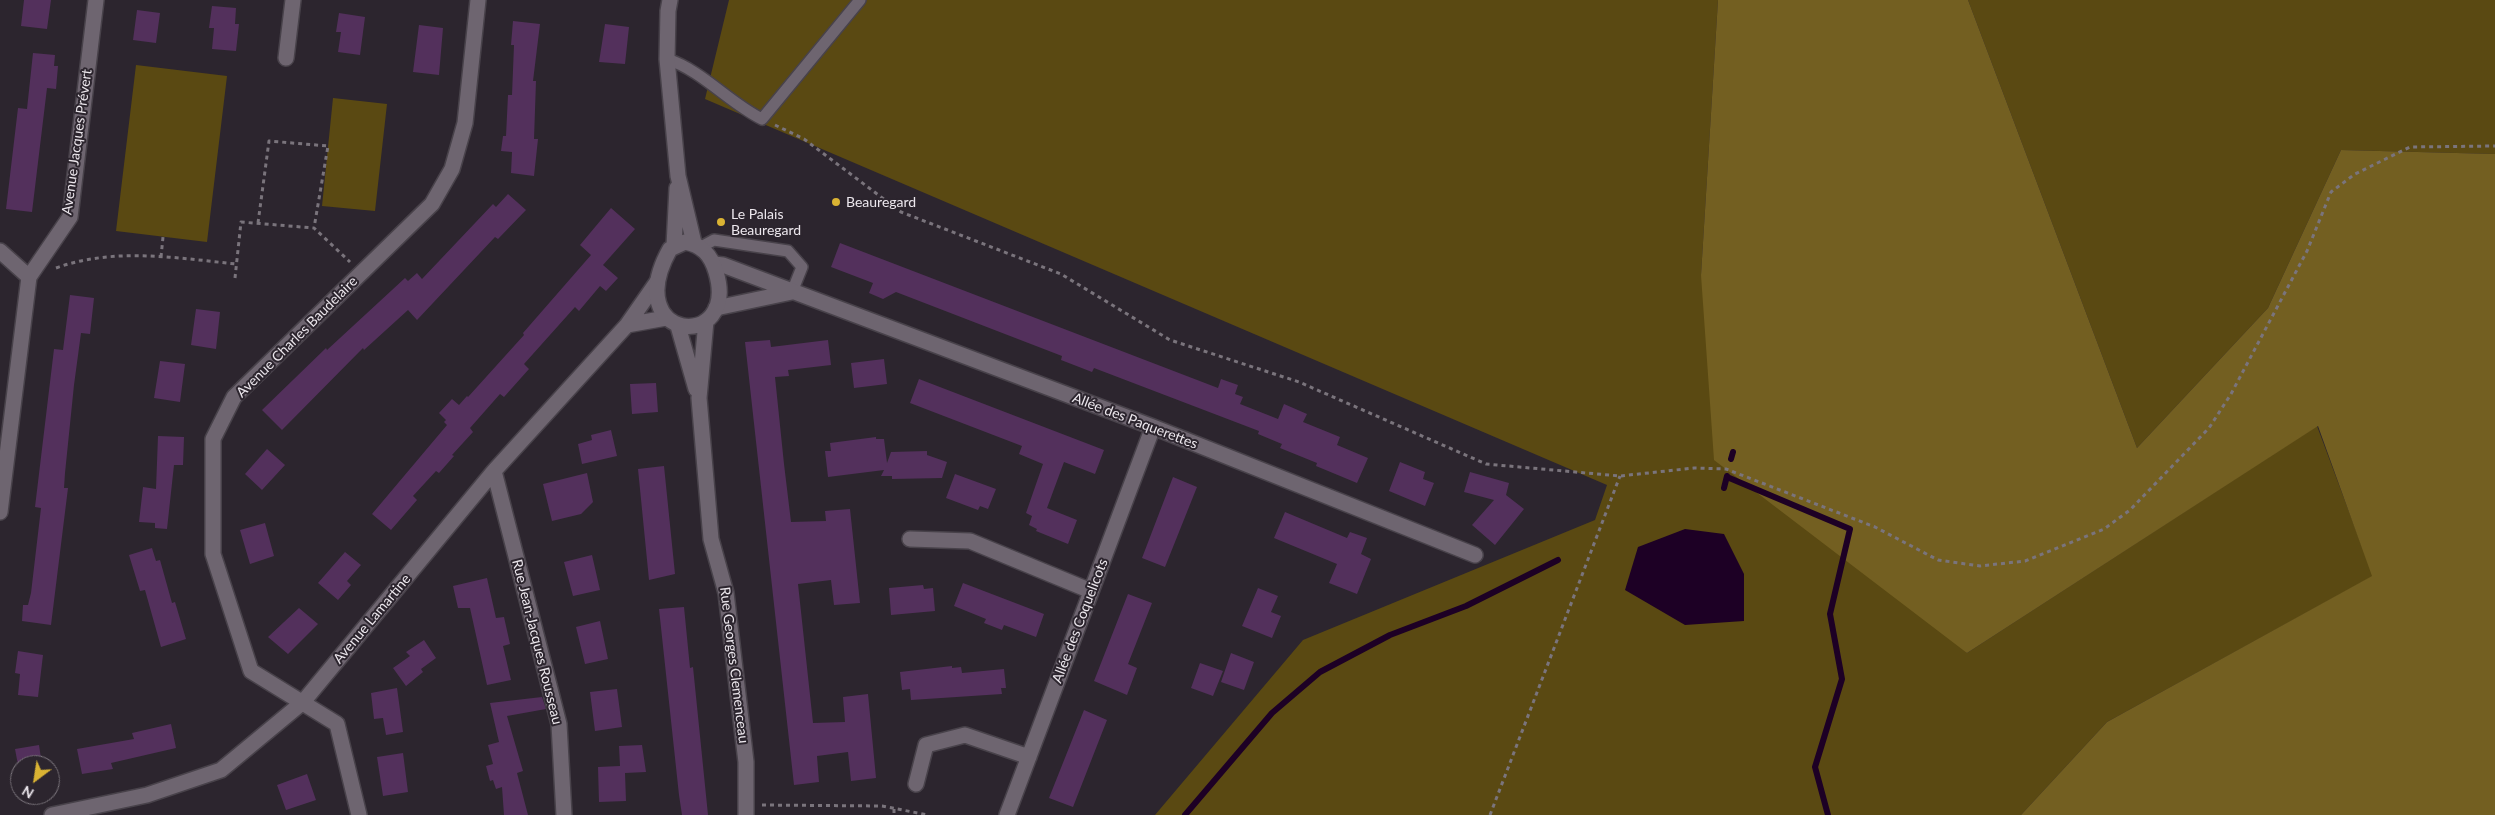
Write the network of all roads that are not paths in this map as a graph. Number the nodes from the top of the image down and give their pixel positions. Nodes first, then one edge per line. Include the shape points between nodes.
1 (96, 0) edge
2 (293, 0) edge
3 (478, 0) edge
4 (670, 0) edge
5 (860, 0) edge
6 (286, 58) dead end
7 (667, 59) junction
8 (678, 176) junction
9 (697, 245) junction
10 (674, 246) junction
11 (0, 251) edge
12 (714, 264) junction
13 (29, 277) junction
14 (657, 282) junction
15 (792, 292) junction
16 (716, 308) junction
17 (706, 321) junction
18 (672, 322) junction
19 (627, 325) junction
20 (699, 398) junction
21 (1153, 427) junction
22 (494, 471) junction
23 (0, 512) edge
24 (910, 539) dead end
25 (1475, 555) dead end
26 (1091, 592) junction
27 (303, 702) junction
28 (1029, 757) junction
29 (916, 784) dead end
30 (745, 810) edge
31 (52, 815) edge
32 (359, 815) edge
33 (564, 815) edge
34 (1007, 815) edge

1 - 13 street, Avenue Jacques Prévert via 70,217
2 - 6 street
3 - 27 street, Avenue Charles Baudelaire via 465,123 452,169 432,204 234,397 213,439 213,554 251,671
4 - 7 street, Rue Georges Clemenceau
5 - 7 lane via 762,119 745,111 684,64
7 - 8 street, Rue Georges Clemenceau
8 - 9 street, Rue Georges Clemenceau
8 - 10 street, Rue Georges Clemenceau
9 - 10 street via 685,242
9 - 12 street, Rue Georges Clemenceau
9 - 15 lane via 714,240 788,250 802,267
10 - 14 street, Rue Georges Clemenceau via 666,257
11 - 13 street
12 - 15 street, Allée des Paquerettes
12 - 16 street, Rue Georges Clemenceau via 720,293
13 - 23 street, Avenue Jacques Prévert
14 - 18 street, Rue Georges Clemenceau via 660,305
14 - 19 street, Avenue Lamartine
15 - 16 street
15 - 21 street, Allée des Paquerettes
16 - 17 street
17 - 18 street via 700,325
17 - 20 street, Rue Georges Clemenceau
18 - 19 street
18 - 20 street, Rue Georges Clemenceau
19 - 22 street, Avenue Lamartine
20 - 30 street, Rue Georges Clemenceau via 711,539 726,593 746,762
21 - 25 street, Allée des Paquerettes
21 - 26 street, Allée des Coquelicots
22 - 27 street, Avenue Lamartine
22 - 33 street, Rue Jean-Jacques Rousseau via 559,724
24 - 26 street via 970,541
26 - 28 street, Allée des Coquelicots
27 - 31 street, Avenue Lamartine via 221,770 148,795
27 - 32 street, Avenue Charles Baudelaire via 337,724
28 - 29 street via 964,736 955,738 926,745
28 - 34 street, Allée des Coquelicots

